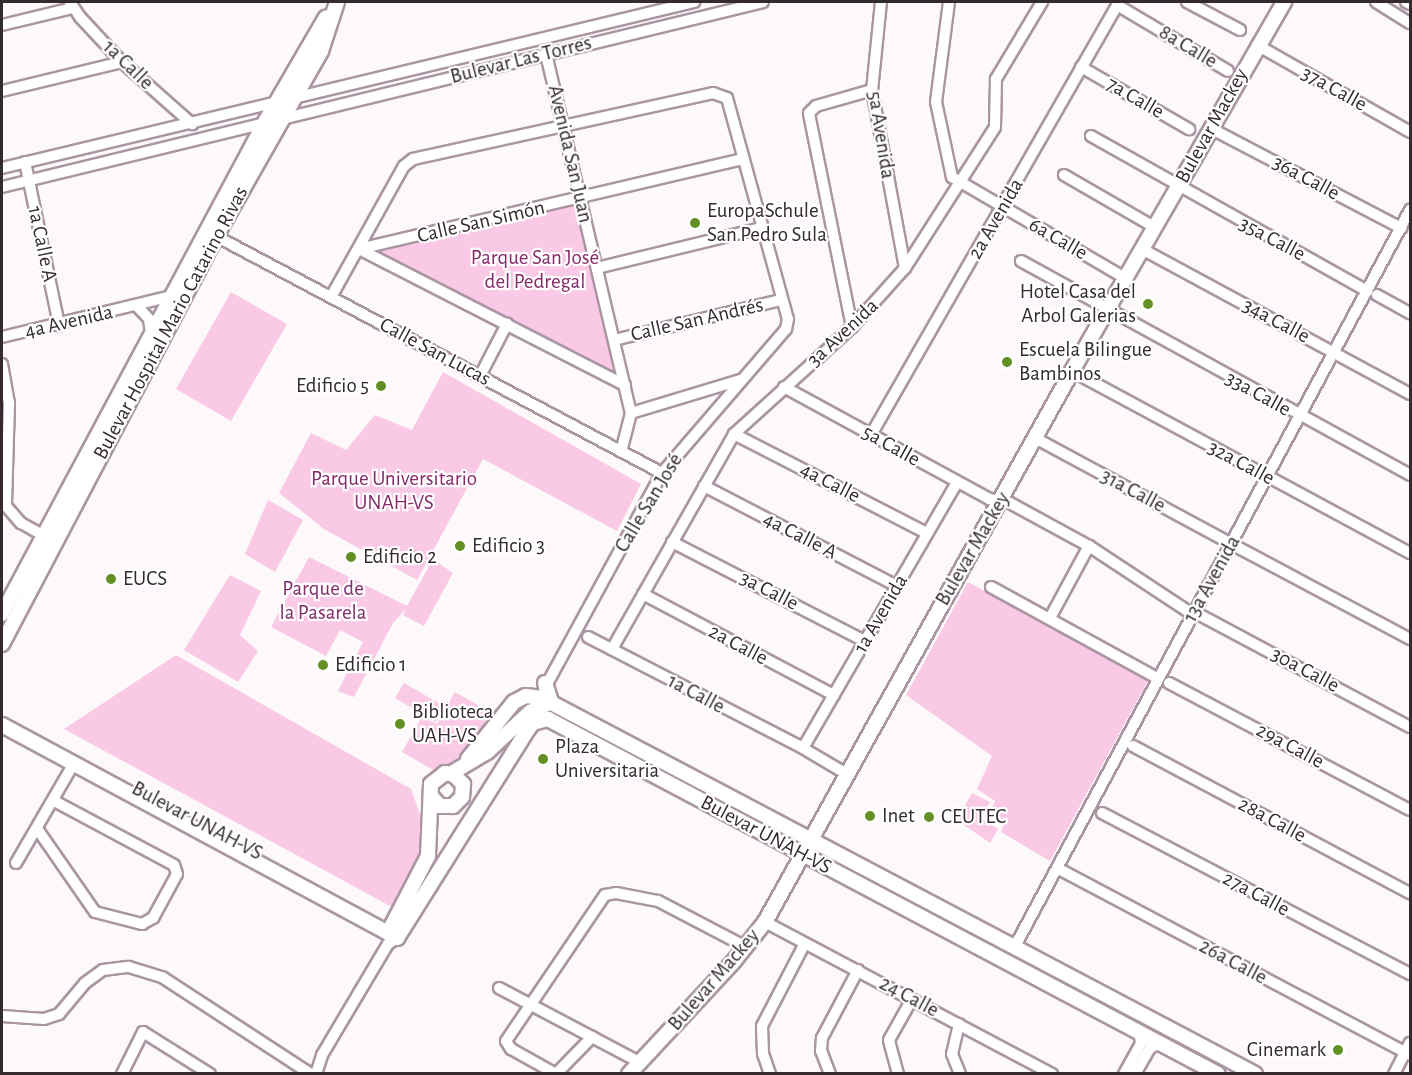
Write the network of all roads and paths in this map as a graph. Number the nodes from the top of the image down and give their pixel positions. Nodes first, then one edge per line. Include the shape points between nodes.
1 (336, 2) edge
2 (694, 2) edge
3 (763, 2) edge
4 (881, 2) edge
5 (949, 2) edge
6 (1042, 2) edge
7 (1187, 2) edge
8 (1284, 2) edge
9 (1376, 2) edge
10 (1406, 2) edge
11 (1118, 3) edge
12 (1410, 4) edge
13 (71, 5) edge
14 (1410, 22) edge
15 (2, 25) edge
16 (1240, 30) dead end
17 (1257, 45) junction
18 (546, 54) junction
19 (122, 62) junction
20 (1081, 67) junction
21 (1228, 71) dead end
22 (872, 90) junction
23 (2, 91) edge
24 (292, 99) junction
25 (275, 104) junction
26 (280, 119) junction
27 (265, 122) junction
28 (192, 124) junction
29 (563, 126) junction
30 (1210, 128) junction
31 (1189, 129) dead end
32 (1410, 132) edge
33 (1091, 136) dead end
34 (742, 159) junction
35 (25, 162) junction
36 (2, 168) edge
37 (1064, 175) dead end
38 (29, 180) junction
39 (959, 183) junction
40 (2, 187) edge
41 (1178, 187) junction
42 (581, 199) junction
43 (1002, 208) junction
44 (1410, 210) edge
45 (1154, 227) junction
46 (761, 228) junction
47 (1407, 231) edge
48 (211, 234) junction
49 (359, 249) junction
50 (1142, 249) junction
51 (1021, 261) dead end
52 (597, 268) junction
53 (904, 268) junction
54 (1125, 278) junction
55 (1372, 293) junction
56 (171, 296) junction
57 (332, 297) junction
58 (781, 300) junction
59 (137, 306) junction
60 (1107, 311) junction
61 (1410, 313) edge
62 (507, 324) junction
63 (59, 325) junction
64 (852, 327) junction
65 (151, 334) junction
66 (2, 337) edge
67 (614, 340) junction
68 (1334, 353) junction
69 (2, 364) edge
70 (1072, 371) junction
71 (480, 376) junction
72 (743, 379) junction
73 (625, 385) junction
74 (784, 387) junction
75 (1410, 394) edge
76 (632, 413) junction
77 (1300, 417) junction
78 (734, 434) junction
79 (871, 435) junction
80 (1035, 438) junction
81 (621, 452) junction
82 (662, 473) junction
83 (1410, 475) edge
84 (1268, 477) junction
85 (957, 482) junction
86 (704, 486) junction
87 (1000, 502) junction
88 (927, 533) junction
89 (43, 535) junction
90 (672, 542) junction
91 (1089, 546) junction
92 (1235, 546) junction
93 (1410, 553) edge
94 (897, 586) junction
95 (991, 587) dead end
96 (643, 594) junction
97 (2, 614) edge
98 (1196, 614) junction
99 (1050, 618) junction
100 (582, 634) junction
101 (3, 638) edge
102 (1410, 639) edge
103 (865, 641) junction
104 (612, 649) junction
105 (1157, 678) junction
106 (545, 683) joint
107 (1169, 683) dead end
108 (834, 695) junction
109 (547, 700) junction
110 (2, 716) edge
111 (2, 725) edge
112 (1410, 727) edge
113 (1134, 747) dead end
114 (805, 748) junction
115 (74, 763) junction
116 (504, 766) junction
117 (845, 773) junction
118 (450, 774) junction
119 (132, 790) junction
120 (431, 796) junction
121 (460, 800) junction
122 (54, 801) junction
123 (1410, 810) edge
124 (1102, 813) dead end
125 (38, 830) junction
126 (459, 833) junction
127 (808, 841) junction
128 (801, 854) junction
129 (16, 863) dead end
130 (1057, 868) junction
131 (1410, 893) edge
132 (765, 922) junction
133 (393, 935) junction
134 (805, 943) junction
135 (746, 947) junction
136 (1014, 948) junction
137 (858, 970) junction
138 (1035, 975) junction
139 (1410, 975) edge
140 (499, 988) dead end
141 (1110, 998) junction
142 (912, 999) junction
143 (531, 1004) junction
144 (2, 1016) edge
145 (959, 1024) junction
146 (1139, 1031) junction
147 (592, 1037) junction
148 (1160, 1043) junction
149 (1409, 1050) edge
150 (641, 1063) junction
151 (122, 1074) edge
152 (210, 1074) edge
153 (314, 1074) edge
154 (556, 1074) edge
155 (629, 1074) edge
156 (770, 1074) edge
157 (830, 1074) edge
158 (898, 1074) edge
159 (960, 1074) edge
160 (1052, 1074) edge
161 (1124, 1074) edge
162 (1136, 1074) edge
163 (1218, 1074) edge
164 (1255, 1074) edge
165 (1394, 1074) edge

1 - 24 main road, Bulevar Hospital Mario Catarino Rivas via 321,51
1 - 25 main road, Bulevar Hospital Mario Catarino Rivas
2 - 24 street, Bulevar Las Torres
3 - 18 street, Bulevar Las Torres
4 - 22 street, 5a Avenida
5 - 39 street via 936,102 950,173
6 - 39 street, 3a Avenida via 996,79 995,126
7 - 16 street
8 - 17 main road, Bulevar Mackey
9 - 14 street
10 - 12 street
11 - 20 street, 2a Avenida
11 - 21 street, 8a Calle
13 - 15 street
13 - 19 street, 1a Calle
17 - 30 main road, Bulevar Mackey
17 - 32 street, 37a Calle
18 - 26 street, Bulevar Las Torres
18 - 29 street, Avenida San Juan
19 - 23 street
19 - 28 street, 1a Calle
20 - 31 street, 7a Calle
20 - 43 street, 2a Avenida
22 - 53 street, 5a Avenida
22 - 64 street via 816,106 809,113
24 - 25 street, Bulevar Las Torres
24 - 26 main road, Bulevar Hospital Mario Catarino Rivas
25 - 27 main road, Bulevar Hospital Mario Catarino Rivas
25 - 28 street
26 - 27 street, Bulevar Las Torres
26 - 48 main road, Bulevar Hospital Mario Catarino Rivas
27 - 38 street
27 - 48 main road, Bulevar Hospital Mario Catarino Rivas
28 - 35 street
29 - 34 street via 723,94
29 - 42 street, Avenida San Juan
29 - 49 street via 413,159 404,166
30 - 41 main road, Bulevar Mackey
30 - 47 street, 36a Calle
33 - 41 street, 35a Calle
34 - 42 street, Calle San Simón
34 - 46 street
35 - 36 street
35 - 38 street, 1a Calle A
37 - 45 street
38 - 40 street
38 - 63 street, 1a Calle A
39 - 43 street, 6a Calle
39 - 53 street, 3a Avenida
41 - 45 main road, Bulevar Mackey
41 - 55 street, 35a Calle
42 - 49 street, Calle San Simón
42 - 52 street, Avenida San Juan
43 - 54 street, 6a Calle
43 - 79 street, 2a Avenida
44 - 47 street, 13a Avenida
45 - 50 main road, Bulevar Mackey
46 - 52 street
46 - 58 street
47 - 55 street, 13a Avenida
48 - 56 main road, Bulevar Hospital Mario Catarino Rivas
48 - 57 street, Calle San Lucas
48 - 101 main road, Bulevar Hospital Mario Catarino Rivas
49 - 57 street
49 - 62 street
50 - 54 main road, Bulevar Mackey
50 - 68 street, 34a Calle
51 - 60 street, 33a Calle
52 - 67 street, Avenida San Juan
53 - 64 street, 3a Avenida
54 - 60 main road, Bulevar Mackey
55 - 61 street, 35a Calle
55 - 68 street, 13a Avenida
56 - 59 street, 4a Avenida
56 - 65 main road, Bulevar Hospital Mario Catarino Rivas
57 - 71 street, Calle San Lucas
58 - 67 street, Calle San Andrés
58 - 72 street, Calle San José via 788,319 786,329
59 - 63 street, 4a Avenida
59 - 65 street, 4a Avenida via 149,319
60 - 70 main road, Bulevar Mackey
60 - 77 street, 33a Calle
62 - 71 street
62 - 73 street
63 - 66 street, 4a Avenida
64 - 74 street, 3a Avenida
65 - 89 main road, Bulevar Hospital Mario Catarino Rivas
67 - 73 street, Avenida San Juan
68 - 75 street, 34a Calle
68 - 77 street, 13a Avenida
69 - 89 street via 9,403 6,506 21,524
70 - 80 main road, Bulevar Mackey
70 - 84 street, 32a Calle
71 - 81 street, Calle San Lucas
72 - 76 street
72 - 82 street, Calle San José
73 - 76 street, Avenida San Juan
74 - 78 street, 3a Avenida
74 - 79 street, 5a Calle
76 - 81 street, Avenida San Juan
77 - 83 street, 33a Calle
77 - 84 street, 13a Avenida
78 - 86 street, 3a Avenida
78 - 88 street, 4a Calle
79 - 85 street, 5a Calle
80 - 87 main road, Bulevar Mackey
80 - 92 street, 31a Calle
81 - 82 street, Calle San Lucas
82 - 100 street, Calle San José
84 - 92 street, 13a Avenida
84 - 93 street, 32a Calle
85 - 87 street, 5a Calle
85 - 88 street, 1a Avenida
86 - 90 street, 3a Avenida
86 - 94 street, 4a Calle A
87 - 91 street, 30a Calle
87 - 117 main road, Bulevar Mackey
88 - 94 street, 1a Avenida
89 - 97 main road, Bulevar Hospital Mario Catarino Rivas
90 - 96 street, 3a Avenida
90 - 103 street, 3a Calle
91 - 98 street, 30a Calle
91 - 99 street
92 - 98 street, 13a Avenida
92 - 102 street, 31a Calle
94 - 103 street, 1a Avenida
95 - 99 street
96 - 104 street, 3a Avenida
96 - 108 street, 2a Calle
98 - 105 street, 13a Avenida
98 - 112 street, 30a Calle
99 - 105 street
100 - 104 street, 1a Calle
100 - 106 street, Calle San José
103 - 108 street, 1a Avenida
104 - 114 street, 1a Calle
105 - 130 street, 13a Avenida
106 - 109 main road
107 - 123 street, 29a Calle
108 - 114 street, 1a Avenida
109 - 118 main road via 487,752 468,759
109 - 127 main road, Bulevar UNAH-VS
110 - 119 main road, Bulevar UNAH-VS
111 - 115 main road, Bulevar UNAH-VS
113 - 131 street, 28a Calle
114 - 117 street, 1a Calle
115 - 119 main road, Bulevar UNAH-VS
115 - 122 street
116 - 121 main road
116 - 126 main road, Bulevar UNAH-VS
116 - 128 main road, Bulevar UNAH-VS via 533,723 548,718
117 - 127 main road, Bulevar Mackey
118 - 120 main road via 433,781
118 - 121 main road via 461,780
119 - 133 main road, Bulevar UNAH-VS
120 - 121 main road via 440,806
120 - 133 main road via 428,856
121 - 126 main road
122 - 125 street
122 - 125 street via 174,865 177,874 153,918 142,924 95,912
124 - 139 street, 27a Calle
125 - 129 street
126 - 133 main road, Bulevar UNAH-VS
127 - 128 main road, Bulevar Mackey
127 - 136 main road, Bulevar UNAH-VS
128 - 132 main road, Bulevar Mackey
128 - 138 main road, Bulevar UNAH-VS
130 - 136 street, 13a Avenida
130 - 149 street, 26a Calle
132 - 134 street, 24 Calle
132 - 135 main road, Bulevar Mackey
133 - 153 street
134 - 137 street, 24 Calle
134 - 156 street via 762,1026 763,1054
135 - 143 street via 658,902 610,893 597,903
135 - 150 main road, Bulevar Mackey
136 - 141 main road, Bulevar UNAH-VS
137 - 142 street, 24 Calle
137 - 157 street via 822,1038 821,1051
138 - 141 main road via 1053,977 1099,1001
138 - 146 main road, Bulevar UNAH-VS
140 - 143 street
141 - 164 main road, Bulevar UNAH-VS
142 - 145 street, 24 Calle
142 - 158 street via 889,1040
143 - 147 street
143 - 154 street via 506,1041 508,1046
144 - 153 street via 44,1019 59,1014 85,983 103,970 129,967 162,977
145 - 159 street via 952,1054
145 - 160 street, 24 Calle
146 - 148 main road, Bulevar UNAH-VS
146 - 161 street via 1141,1043
147 - 150 street
147 - 154 street
148 - 162 street via 1150,1048
148 - 163 main road, Bulevar UNAH-VS
149 - 165 street
150 - 155 main road, Bulevar Mackey
151 - 152 street via 143,1032

